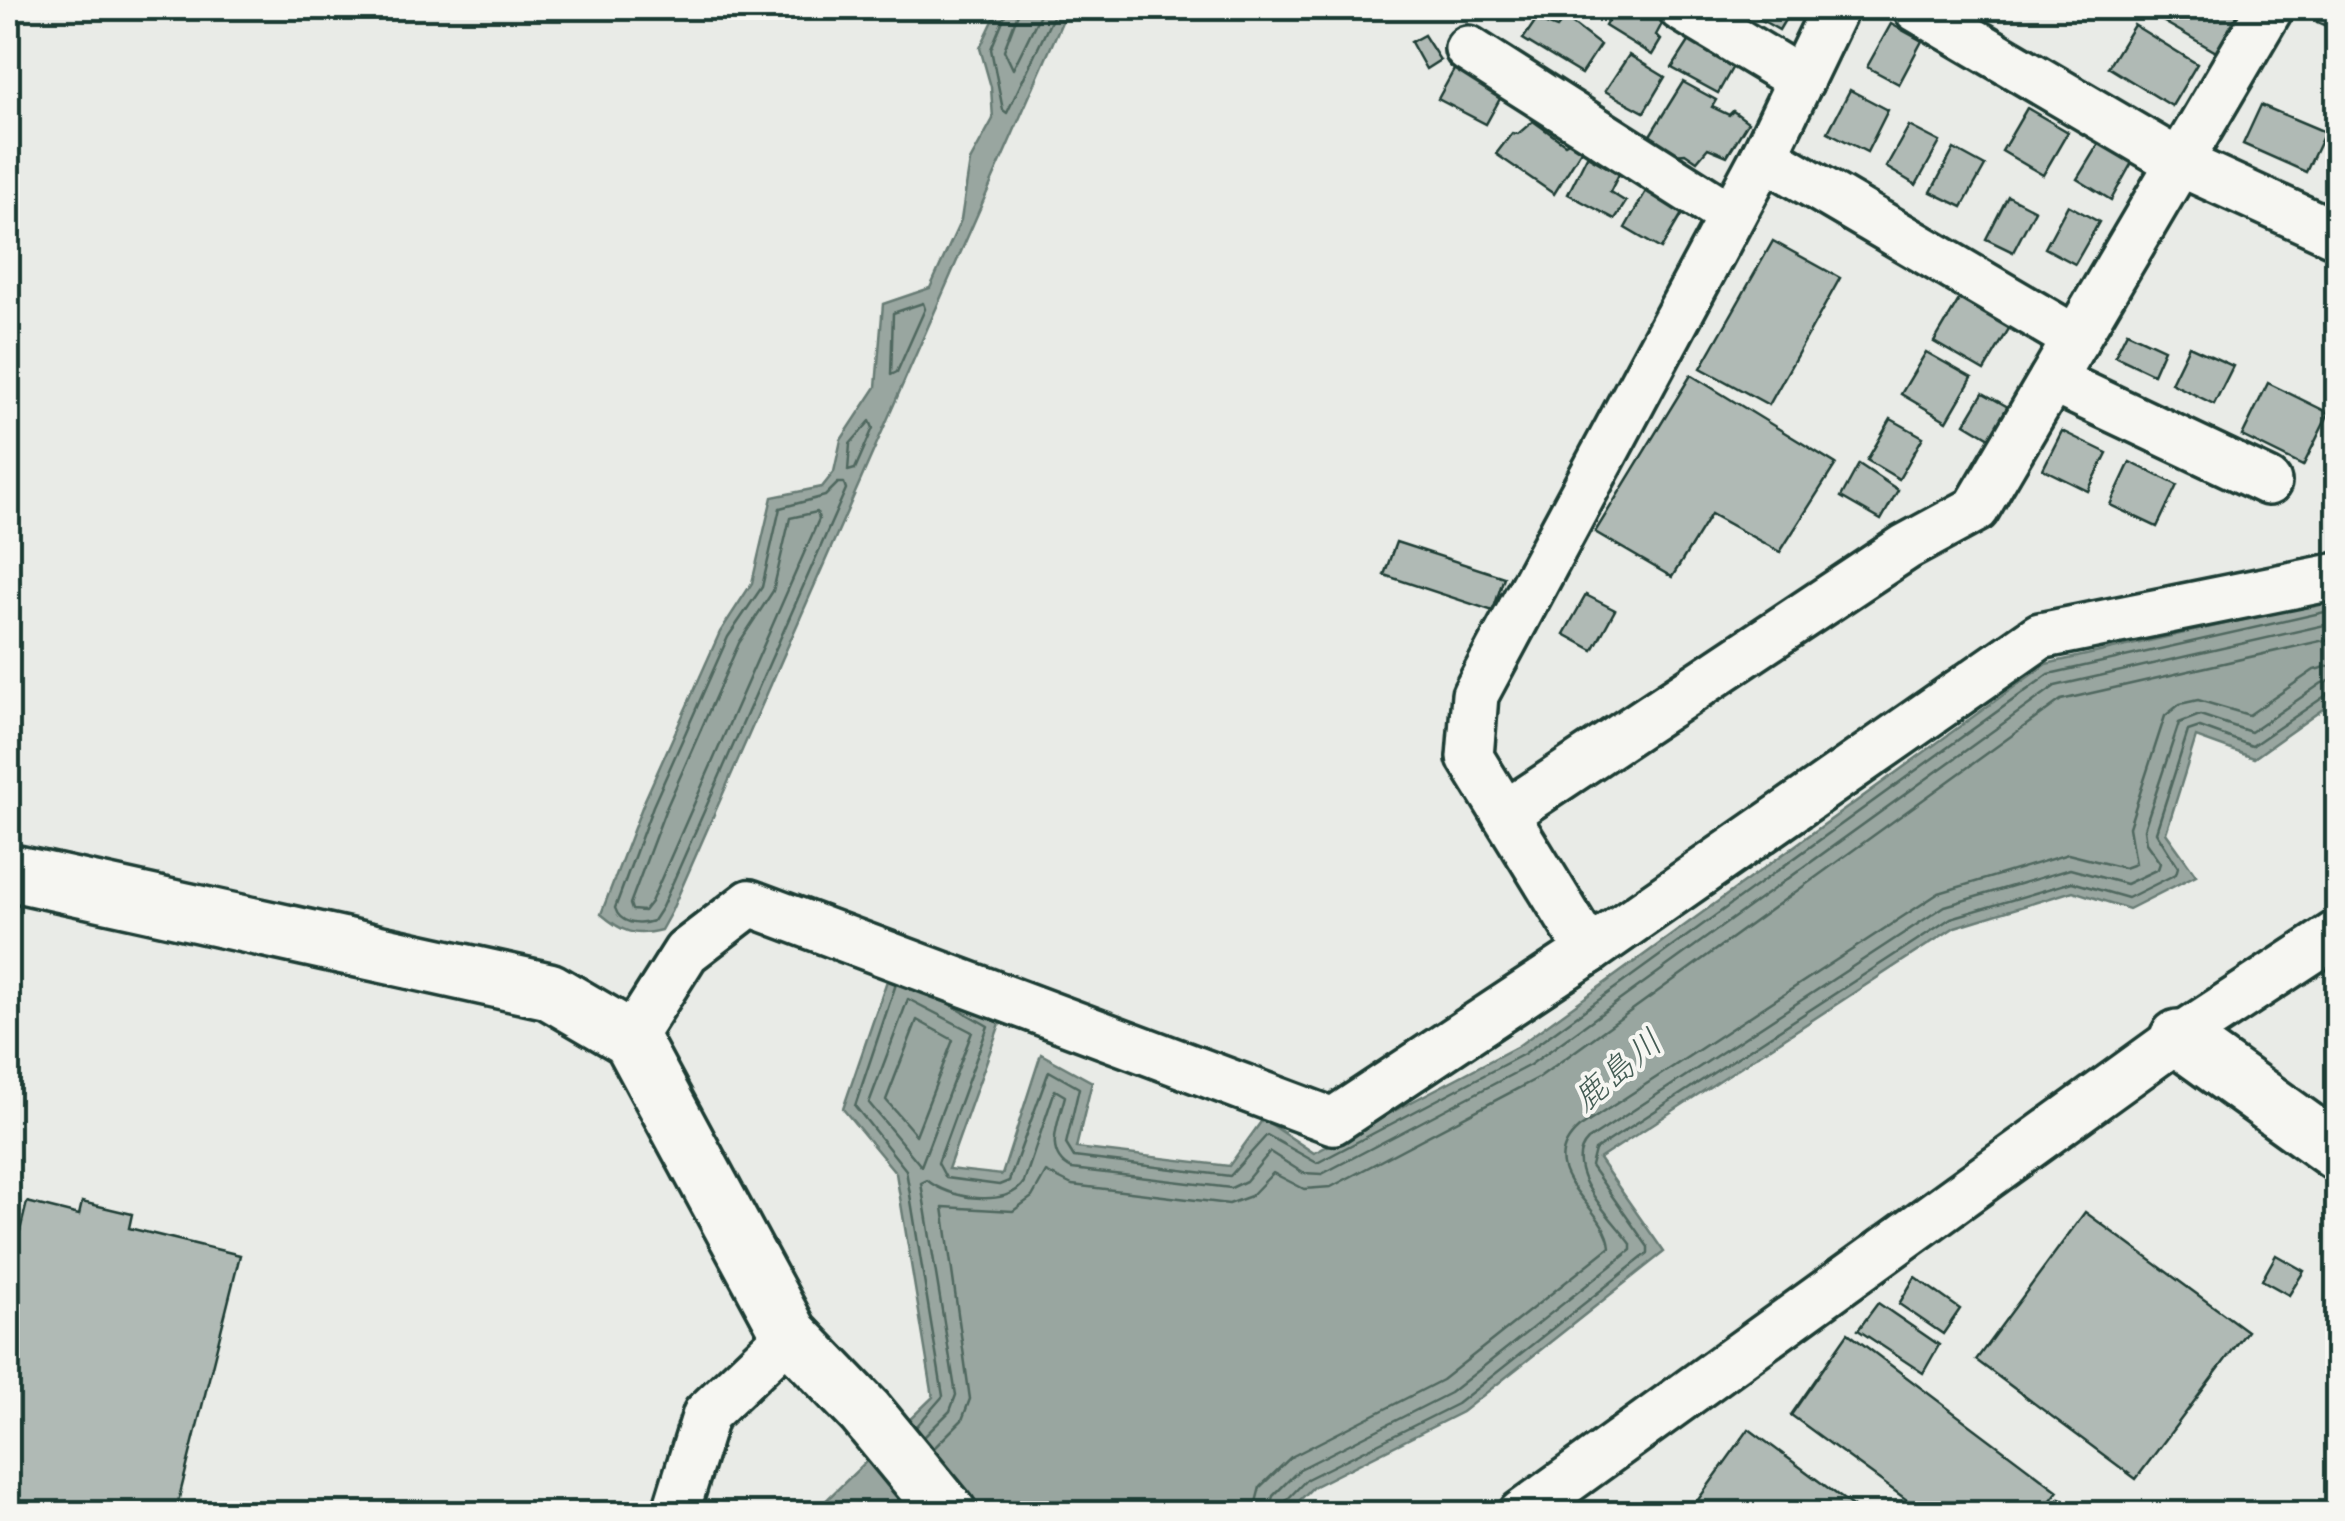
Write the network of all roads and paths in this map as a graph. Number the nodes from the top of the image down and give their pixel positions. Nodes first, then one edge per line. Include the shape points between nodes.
1 (1682, 8) edge
2 (1835, 8) edge
3 (1916, 8) edge
4 (2270, 8) edge
5 (1468, 49) dead end
6 (1802, 80) junction
7 (1764, 156) junction
8 (2180, 163) junction
9 (1729, 215) junction
10 (2338, 235) edge
11 (2076, 339) junction
12 (2052, 380) junction
13 (2268, 482) dead end
14 (2338, 576) edge
15 (1504, 814) junction
16 (8, 872) edge
17 (2338, 933) edge
18 (1589, 951) junction
19 (2178, 1038) junction
20 (631, 1039) junction
21 (2338, 1152) edge
22 (790, 1334) junction
23 (676, 1514) edge
24 (949, 1514) edge
25 (1521, 1514) edge

1 - 6 street
2 - 6 street
3 - 8 street
4 - 8 street
5 - 9 street
6 - 7 street
7 - 9 street
7 - 11 street
8 - 10 street
8 - 11 street
9 - 15 street via 1474,696 1470,757
11 - 12 street
12 - 13 street
12 - 15 street via 1976,509 1890,558
14 - 18 street via 2040,636
15 - 18 street
16 - 20 street via 549,991
17 - 19 street
18 - 20 street via 1332,1121 750,903 686,952
19 - 21 street
19 - 25 street
20 - 22 street
22 - 23 street via 706,1414
22 - 24 street

